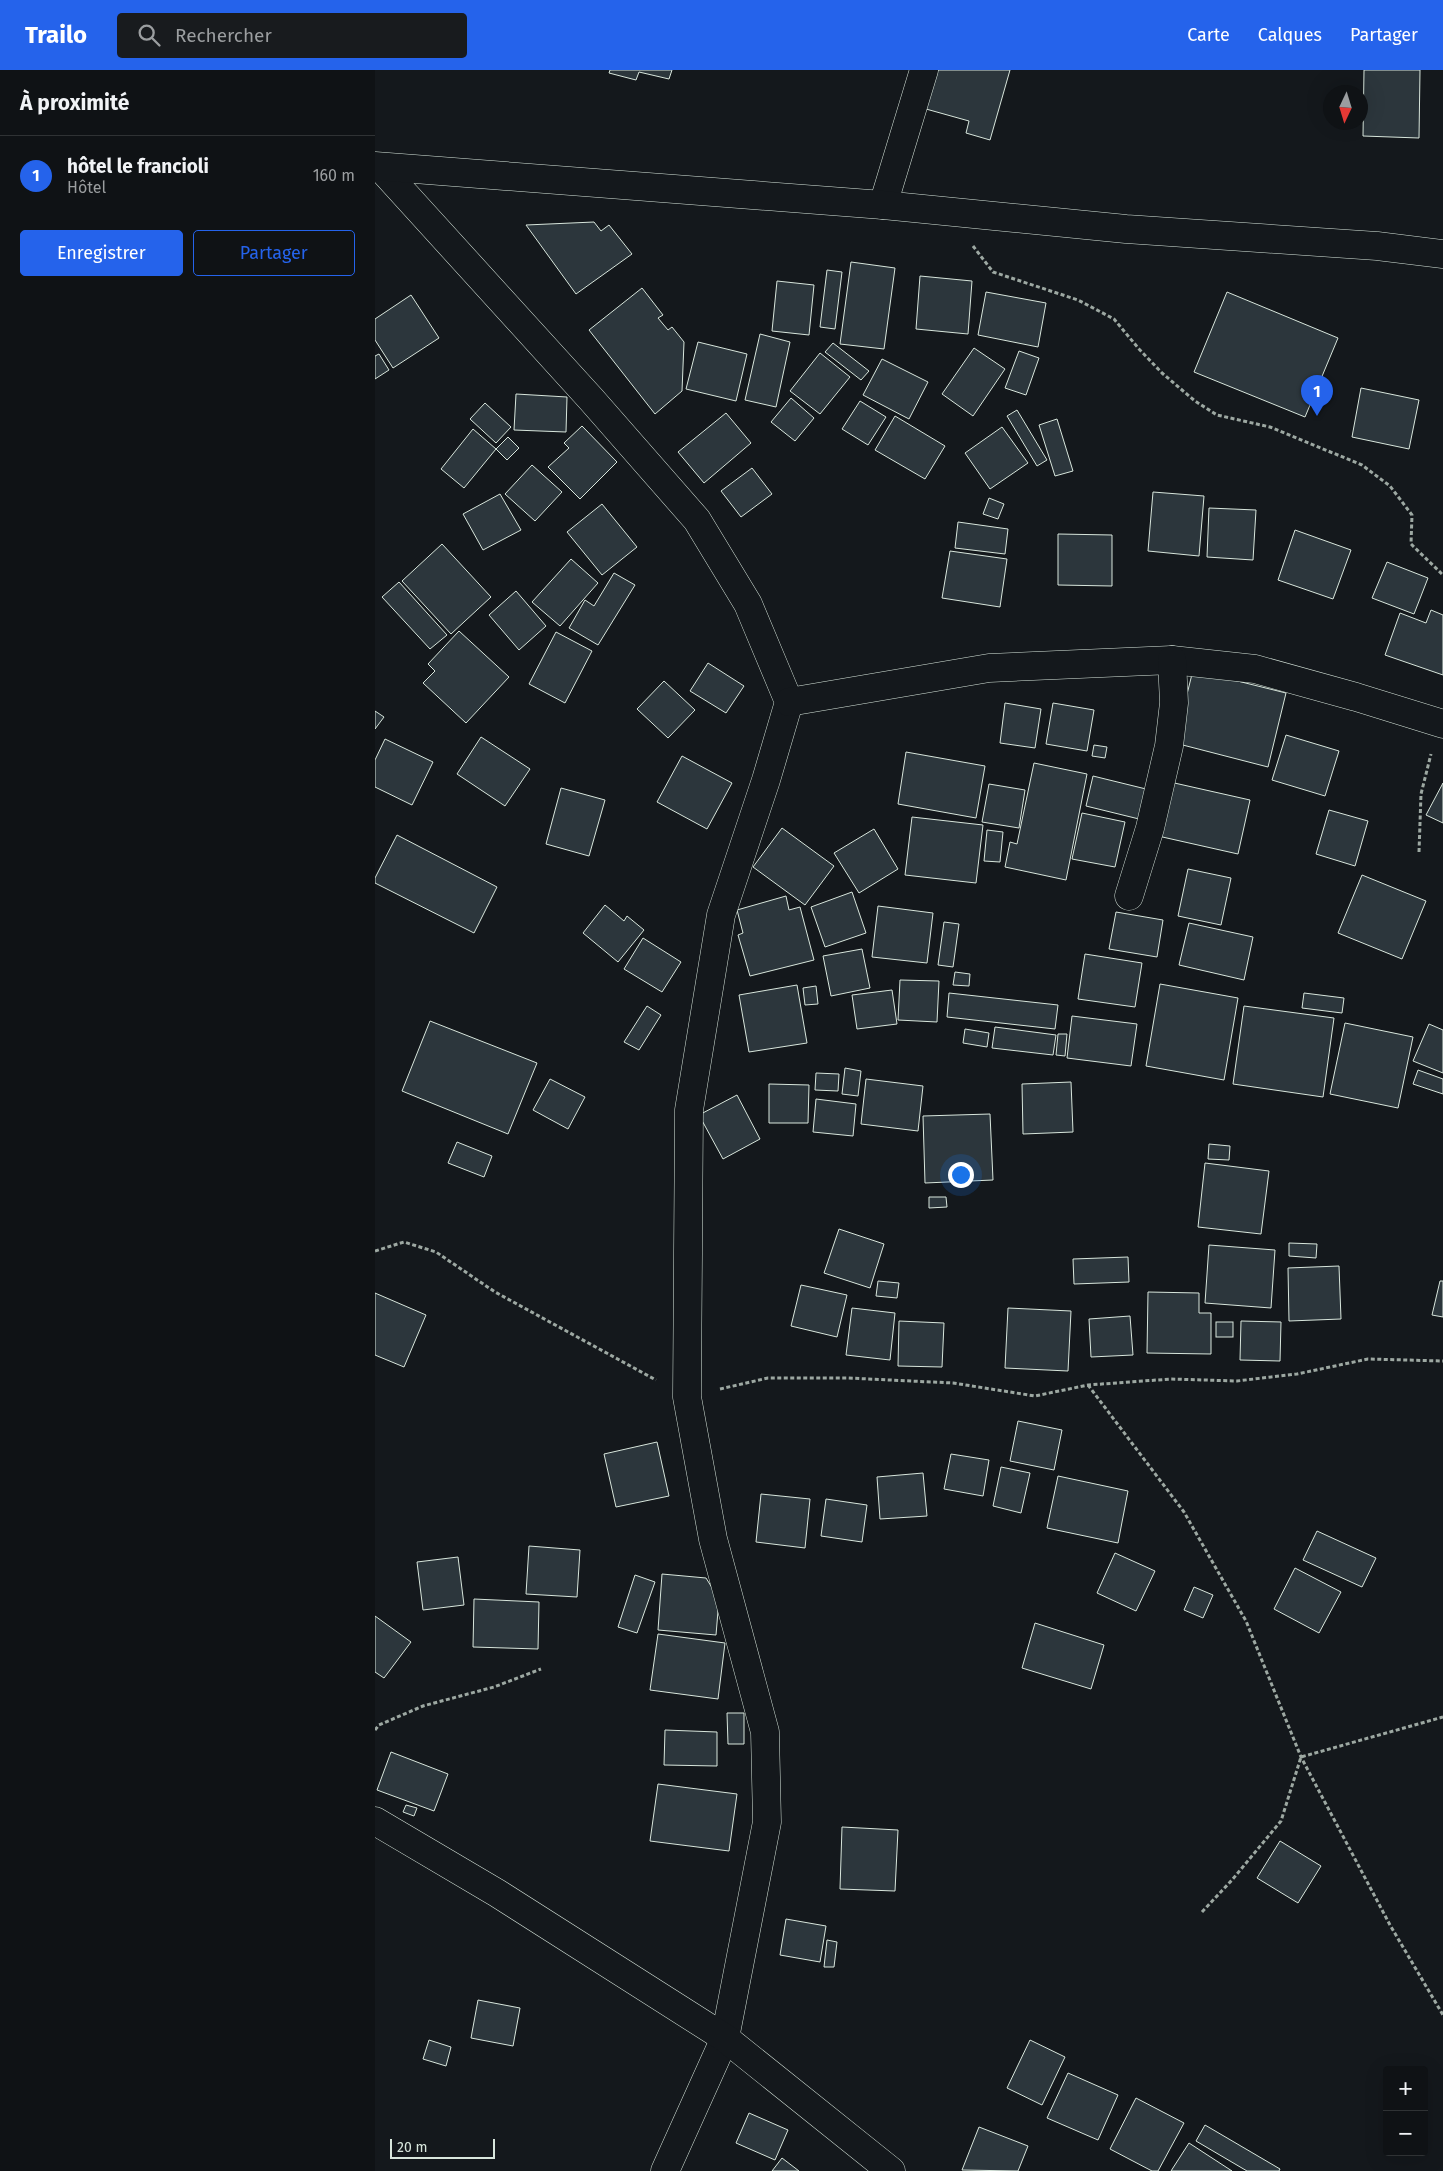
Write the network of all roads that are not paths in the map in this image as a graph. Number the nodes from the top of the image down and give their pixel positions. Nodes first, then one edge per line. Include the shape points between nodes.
1 (924, 70) edge
2 (378, 166) edge
3 (883, 205) junction
4 (1443, 254) edge
5 (1172, 660) junction
6 (789, 702) junction
7 (1441, 723) edge
8 (1129, 896) dead end
9 (375, 1821) edge
10 (725, 2038) junction
11 (665, 2171) edge
12 (891, 2171) edge

1 - 3 street
2 - 3 street
2 - 6 street via 697,520 748,604
3 - 4 street via 1126,229 1377,246
5 - 6 street via 989,668
5 - 7 street via 1255,670
5 - 8 street via 1169,746 1150,828
6 - 10 street via 721,915 689,1110 687,1397 713,1539 765,1732 767,1822
9 - 10 street via 497,1893
10 - 11 street
10 - 12 street

